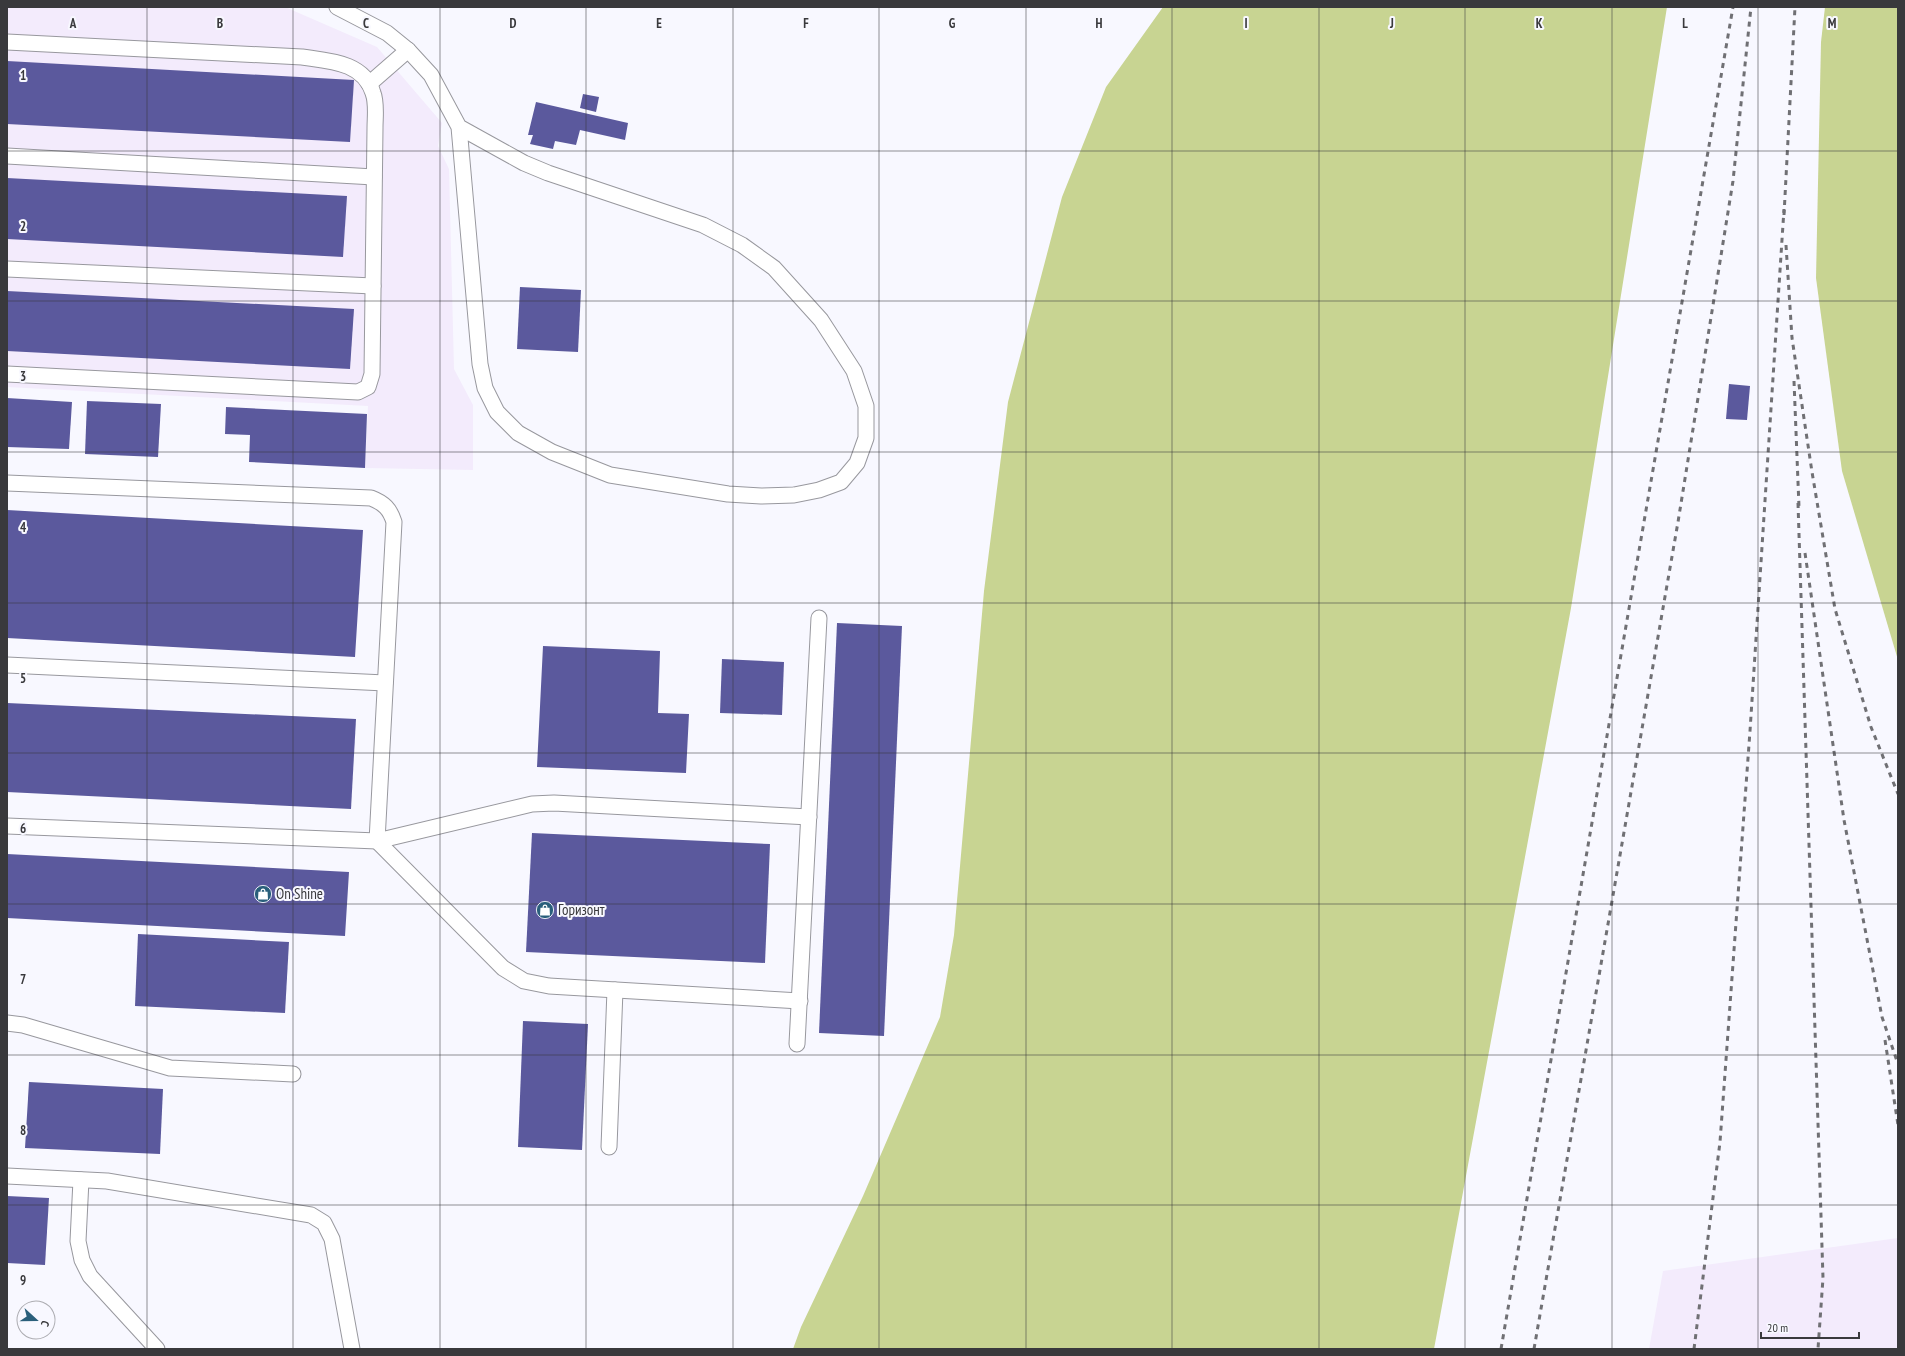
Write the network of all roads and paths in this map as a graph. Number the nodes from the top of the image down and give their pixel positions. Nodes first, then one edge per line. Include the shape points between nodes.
1 (337, 7) edge
2 (7, 42) edge
3 (408, 50) junction
4 (369, 84) junction
5 (459, 127) junction
6 (7, 156) edge
7 (374, 177) junction
8 (7, 269) edge
9 (373, 286) junction
10 (7, 374) edge
11 (7, 482) edge
12 (819, 618) dead end
13 (7, 666) edge
14 (386, 683) junction
15 (809, 817) junction
16 (7, 826) edge
17 (377, 841) junction
18 (615, 990) junction
19 (800, 1001) junction
20 (7, 1023) edge
21 (797, 1044) dead end
22 (293, 1074) dead end
23 (609, 1148) dead end
24 (7, 1176) edge
25 (81, 1180) junction
26 (157, 1349) edge
27 (352, 1349) edge

1 - 3 lane via 388,33
2 - 4 lane via 302,57 346,65
3 - 4 lane
3 - 5 lane via 431,75
4 - 7 lane via 375,102
5 - 5 lane via 480,364 485,388 496,412 518,433 552,452 610,475 728,494 794,495 841,482 857,463 866,438 866,406 854,372 821,320 774,268 742,245 703,225 548,173 524,163
6 - 7 lane
7 - 9 lane
8 - 9 lane
9 - 10 lane via 372,374 368,388 358,392
11 - 14 lane via 371,498 382,502 390,511 394,522
12 - 15 lane
13 - 14 lane
14 - 17 lane
15 - 17 lane via 554,803 532,804
15 - 19 lane
16 - 17 lane
17 - 18 lane via 503,968 524,981 549,986
18 - 19 lane
18 - 23 lane
19 - 21 lane
20 - 22 lane via 23,1025 170,1068
24 - 25 lane
25 - 26 lane via 78,1241 82,1260 90,1276
25 - 27 lane via 107,1181 311,1215 324,1223 332,1239

